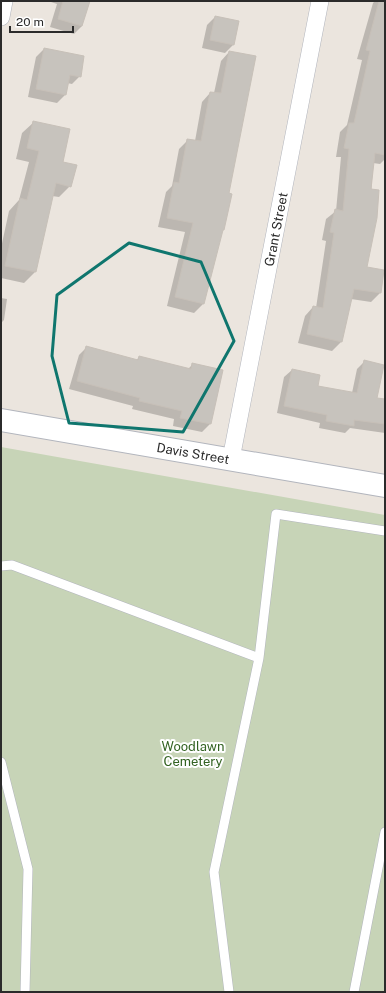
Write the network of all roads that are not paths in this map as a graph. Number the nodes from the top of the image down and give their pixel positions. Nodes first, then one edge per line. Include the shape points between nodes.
1 (4, 1) edge
2 (320, 1) edge
3 (1, 17) edge
4 (1, 420) edge
5 (232, 459) junction
6 (385, 486) edge
7 (385, 531) edge
8 (1, 566) edge
9 (259, 658) junction
10 (1, 762) edge
11 (385, 832) edge
12 (25, 992) edge
13 (229, 992) edge
14 (354, 992) edge

1 - 3 street
2 - 5 street, Grant Street
4 - 5 street, Davis Street
5 - 6 street, Davis Street
7 - 9 lane via 276,514
8 - 9 lane via 12,565
9 - 13 lane via 214,872
10 - 12 lane via 28,869
11 - 14 lane

